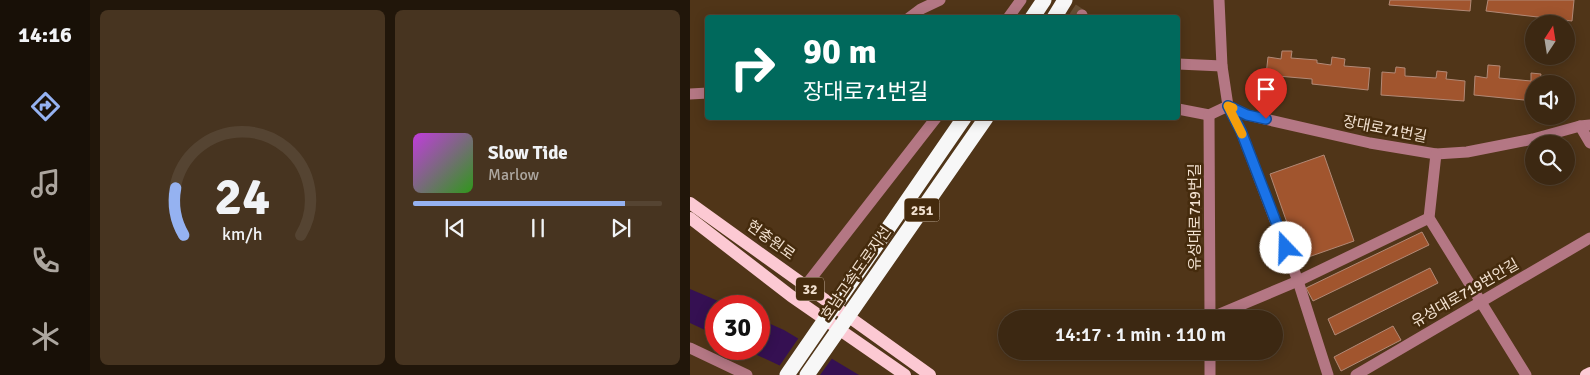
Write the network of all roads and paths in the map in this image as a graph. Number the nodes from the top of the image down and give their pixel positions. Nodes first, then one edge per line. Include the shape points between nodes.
1 (940, 0) edge
2 (1021, 0) edge
3 (1044, 0) edge
4 (1065, 0) edge
5 (1219, 0) edge
6 (919, 4) edge
7 (911, 15) edge
8 (1010, 15) edge
9 (1034, 15) edge
10 (1056, 15) edge
11 (1180, 64) edge
12 (1222, 66) junction
13 (705, 93) edge
14 (690, 94) edge
15 (1228, 106) junction
16 (1180, 109) edge
17 (1209, 115) junction
18 (934, 120) edge
19 (963, 120) edge
20 (985, 120) edge
21 (1585, 126) edge
22 (1590, 143) edge
23 (1436, 154) junction
24 (690, 203) edge
25 (690, 218) edge
26 (1429, 218) junction
27 (1590, 238) edge
28 (1298, 281) junction
29 (806, 286) junction
30 (1481, 302) junction
31 (1210, 310) edge
32 (1229, 310) edge
33 (690, 348) edge
34 (1210, 360) edge
35 (1590, 373) edge
36 (747, 375) edge
37 (787, 375) edge
38 (807, 375) edge
39 (905, 375) edge
40 (930, 375) edge
41 (1210, 375) edge
42 (1328, 375) edge
43 (1356, 375) edge
44 (1526, 375) edge
45 (1586, 375) edge

1 - 6 street
2 - 8 street
3 - 9 highway
4 - 10 highway
5 - 12 street
6 - 7 street
11 - 12 street
12 - 15 street
13 - 14 street
15 - 17 street
15 - 23 street, 장대로71번길 via 1247,115 1370,143
15 - 28 street via 1241,131
16 - 17 street
17 - 31 street, 유성대로719번길
18 - 29 street
19 - 37 highway, 호남고속도로지선 / 251
20 - 38 highway, 호남고속도로지선 / 251
21 - 22 street
21 - 23 street, 장대로71번길 via 1467,152
23 - 26 street
24 - 29 main road, 현충원로 / 32
25 - 39 main road, 현충원로 / 32 via 791,296
26 - 28 street
26 - 30 street
27 - 30 street, 유성대로719번안길
28 - 32 street
28 - 42 street
29 - 40 main road, 현충원로 / 32
30 - 43 street, 유성대로719번안길
30 - 44 street
33 - 36 street
34 - 41 street
35 - 45 main road

